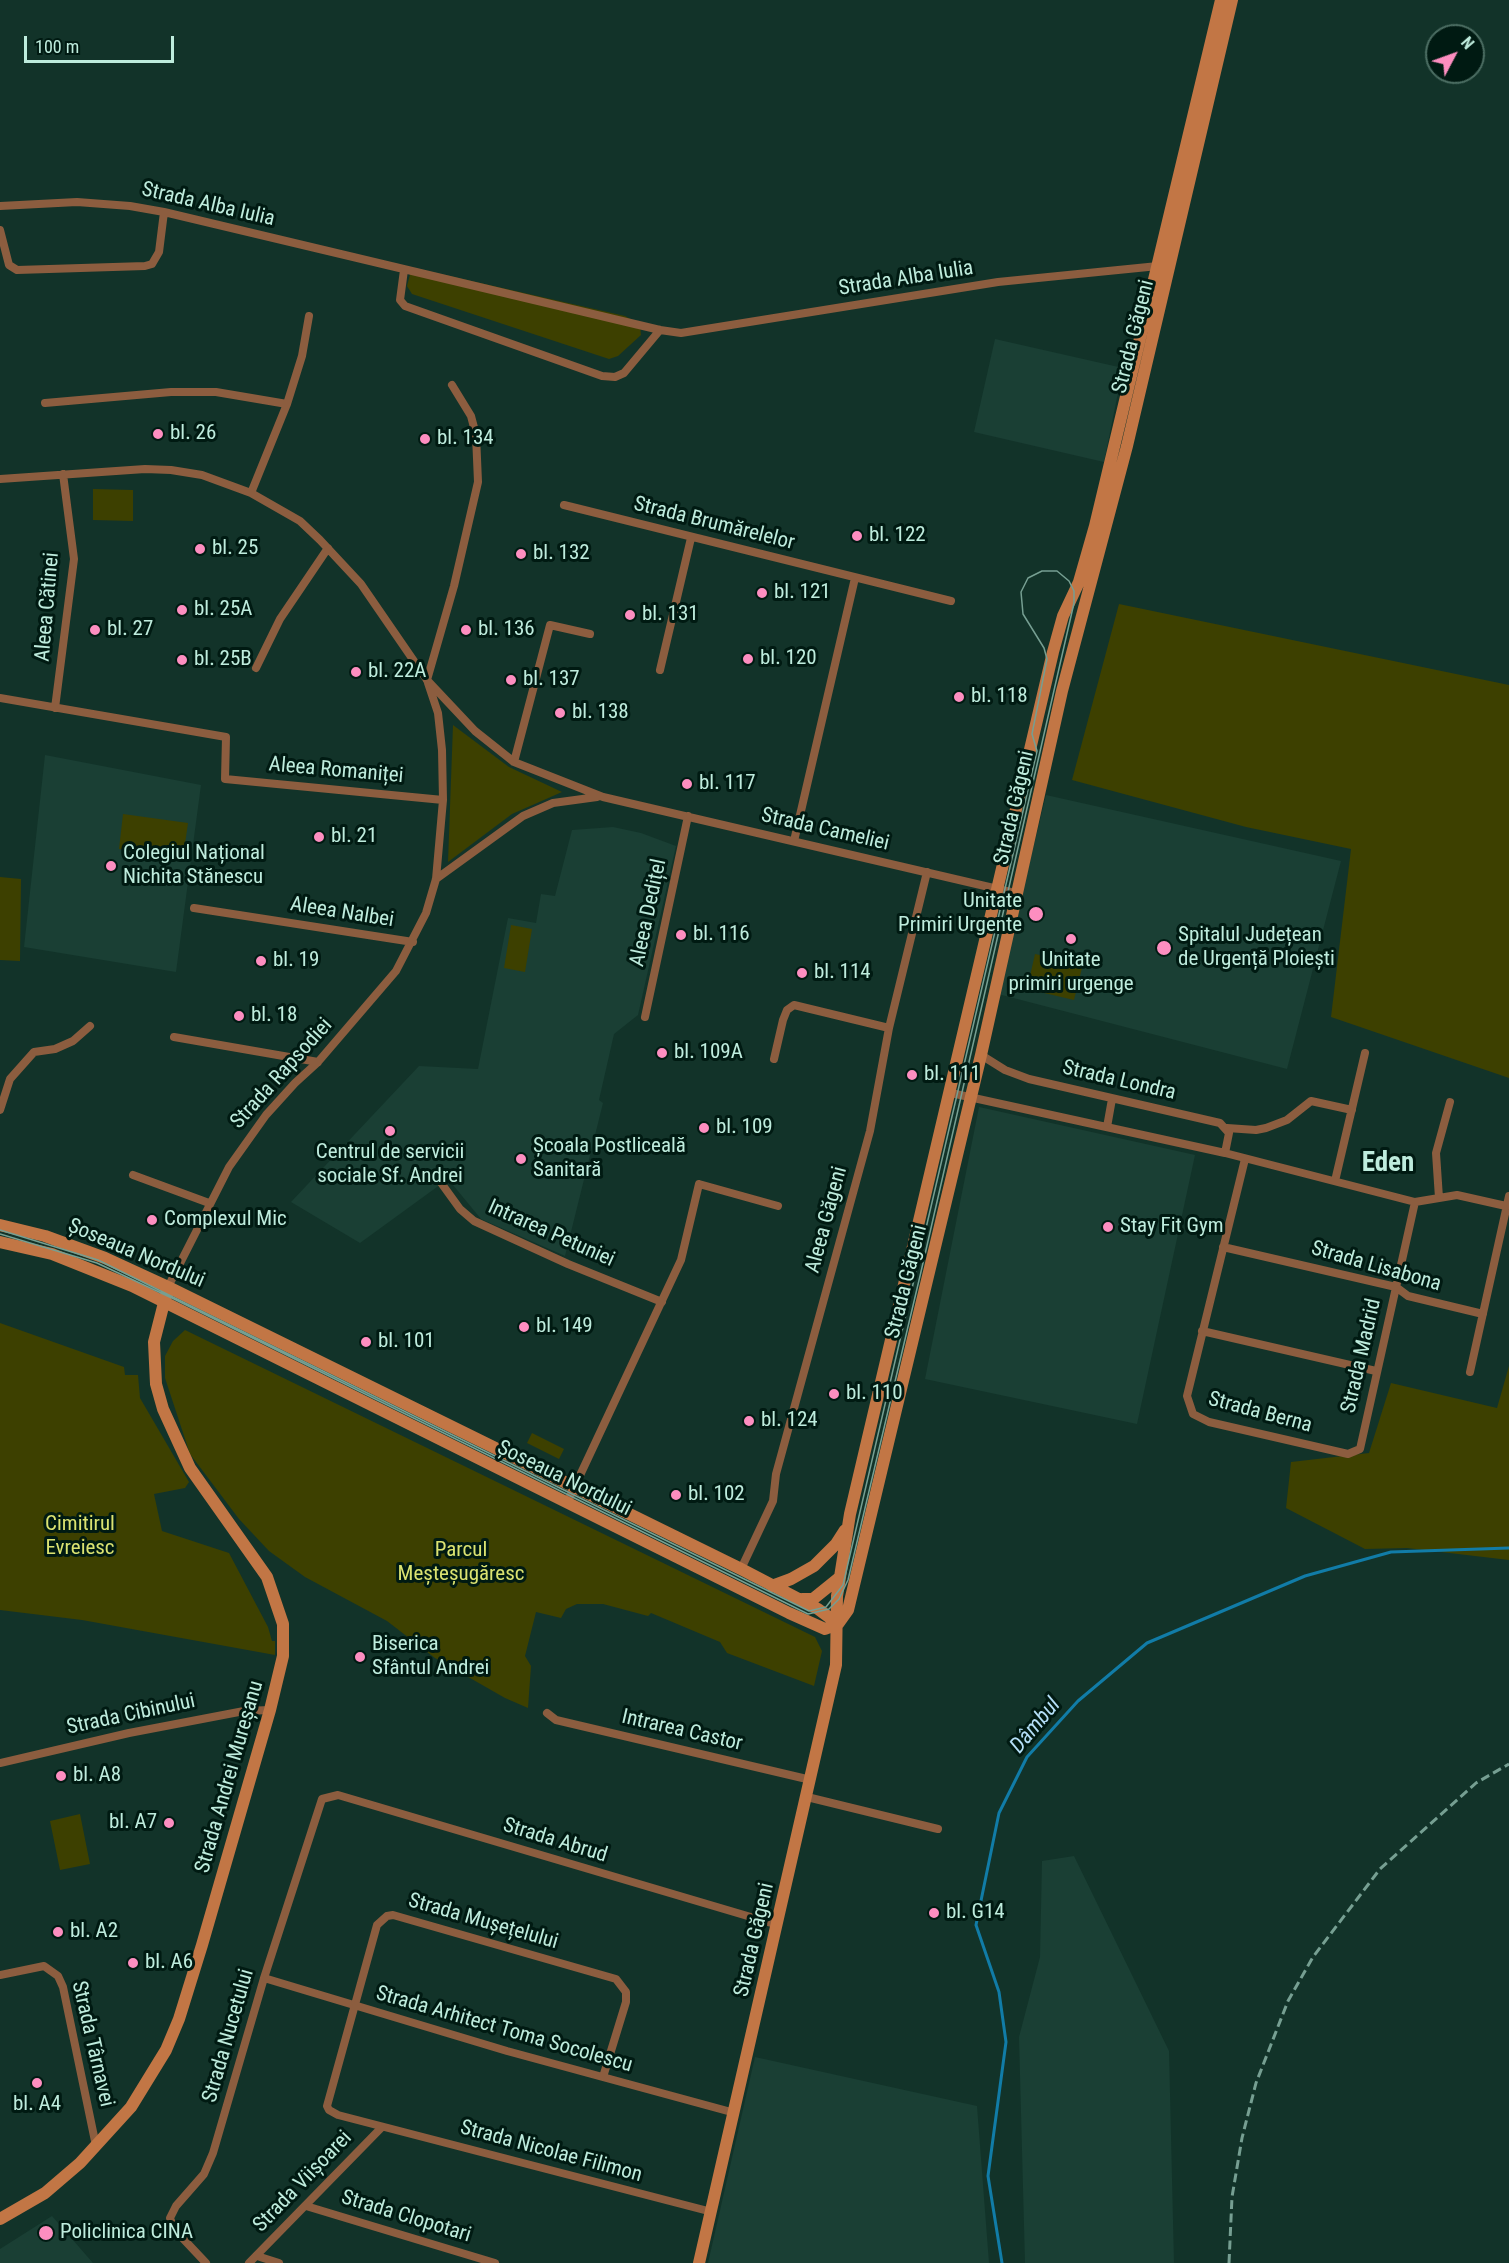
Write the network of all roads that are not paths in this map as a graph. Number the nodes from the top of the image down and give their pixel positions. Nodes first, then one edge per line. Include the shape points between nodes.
1 (1221, 0) edge
2 (1232, 0) edge
3 (0, 206) edge
4 (164, 212) junction
5 (0, 230) edge
6 (1158, 266) junction
7 (404, 270) junction
8 (309, 316) dead end
9 (660, 330) junction
10 (452, 385) dead end
11 (45, 403) dead end
12 (287, 404) junction
13 (63, 474) junction
14 (0, 479) edge
15 (250, 493) junction
16 (564, 505) dead end
17 (691, 538) junction
18 (327, 548) junction
19 (1091, 563) junction
20 (855, 578) junction
21 (951, 601) dead end
22 (590, 634) dead end
23 (256, 668) dead end
24 (660, 670) dead end
25 (427, 680) junction
26 (0, 699) edge
27 (55, 708) junction
28 (514, 762) junction
29 (603, 797) junction
30 (443, 800) junction
31 (688, 816) junction
32 (794, 841) junction
33 (927, 872) junction
34 (436, 879) junction
35 (999, 889) junction
36 (1015, 892) junction
37 (194, 908) dead end
38 (413, 942) junction
39 (645, 1017) dead end
40 (90, 1026) dead end
41 (889, 1028) junction
42 (174, 1037) dead end
43 (1365, 1053) dead end
44 (981, 1054) junction
45 (774, 1059) dead end
46 (318, 1062) junction
47 (951, 1093) junction
48 (971, 1099) junction
49 (1112, 1099) junction
50 (1450, 1102) dead end
51 (0, 1110) edge
52 (1352, 1110) junction
53 (1107, 1127) junction
54 (1227, 1128) junction
55 (1225, 1153) junction
56 (1245, 1158) junction
57 (133, 1174) dead end
58 (439, 1180) dead end
59 (1335, 1181) junction
60 (1509, 1196) edge
61 (1439, 1198) junction
62 (1415, 1202) junction
63 (209, 1203) junction
64 (777, 1206) dead end
65 (1506, 1206) junction
66 (0, 1225) edge
67 (0, 1242) edge
68 (1223, 1246) junction
69 (168, 1287) junction
70 (1396, 1287) junction
71 (164, 1301) junction
72 (662, 1302) junction
73 (1484, 1314) junction
74 (1202, 1331) junction
75 (1376, 1371) junction
76 (1470, 1372) dead end
77 (1360, 1449) joint
78 (574, 1486) junction
79 (567, 1503) junction
80 (850, 1514) junction
81 (741, 1569) junction
82 (840, 1577) junction
83 (772, 1586) junction
84 (797, 1598) junction
85 (837, 1624) junction
86 (270, 1710) junction
87 (546, 1713) dead end
88 (0, 1763) edge
89 (811, 1780) junction
90 (807, 1797) junction
91 (322, 1799) joint
92 (938, 1829) dead end
93 (778, 1925) junction
94 (0, 1975) edge
95 (264, 1978) junction
96 (354, 2006) junction
97 (603, 2077) junction
98 (735, 2113) junction
99 (382, 2127) junction
100 (96, 2146) junction
101 (306, 2206) junction
102 (712, 2212) junction
103 (0, 2219) edge
104 (257, 2256) junction
105 (206, 2263) edge
106 (249, 2263) edge
107 (279, 2263) edge
108 (495, 2263) edge
109 (699, 2263) edge

1 - 6 main road, Strada Găgeni
2 - 19 main road, Strada Găgeni via 1171,267
3 - 4 street, Strada Alba Iulia via 77,202
4 - 5 street via 159,252 152,264 145,266 17,270 9,264
4 - 7 street, Strada Alba Iulia
6 - 9 street, Strada Alba Iulia via 998,282 681,333
6 - 19 main road, Strada Găgeni
7 - 9 street, Strada Alba Iulia
7 - 9 street via 400,300 405,306 602,376 624,373
8 - 12 street
10 - 25 street via 471,416 478,482
11 - 12 street via 216,392
12 - 15 street
13 - 14 street, Strada Cameliei
13 - 15 street, Strada Cameliei via 171,470 201,475
13 - 27 street, Aleea Cătinei via 74,559
15 - 18 street, Strada Cameliei via 300,521
16 - 17 street, Strada Brumărelelor
17 - 20 street, Strada Brumărelelor
17 - 24 street
18 - 23 street via 280,619
18 - 25 street, Strada Cameliei via 361,584
19 - 35 main road, Strada Găgeni via 1063,616
19 - 36 main road, Strada Găgeni
20 - 21 street, Strada Brumărelelor
20 - 32 street
22 - 28 street via 550,625
25 - 28 street, Strada Cameliei via 475,731
25 - 30 street, Strada Rapsodiei via 438,713
26 - 27 street
27 - 30 street, Aleea Romaniței via 226,737 225,779
28 - 29 street, Strada Cameliei
29 - 31 street, Strada Cameliei
29 - 34 street via 568,799 530,812
30 - 34 street, Strada Rapsodiei
31 - 32 street, Strada Cameliei
31 - 39 street, Aleea Dedițel
32 - 33 street, Strada Cameliei
33 - 35 street, Strada Cameliei
33 - 41 street, Aleea Găgeni
34 - 38 street, Strada Rapsodiei
35 - 36 street, Strada Cameliei
35 - 47 main road, Strada Găgeni
36 - 44 main road, Strada Găgeni
37 - 38 street, Aleea Nalbei
38 - 46 street, Strada Rapsodiei via 396,971
40 - 51 street via 56,1049 34,1052 10,1079
41 - 45 street via 794,1005 783,1020
41 - 81 street, Aleea Găgeni via 870,1131 776,1474 773,1501
42 - 46 street
43 - 52 street
44 - 48 main road, Strada Găgeni
44 - 49 street, Strada Londra via 1005,1070 1029,1079
46 - 63 street, Strada Rapsodiei via 266,1115
47 - 48 street
47 - 80 main road, Strada Găgeni
48 - 53 street
48 - 85 main road, Strada Găgeni via 849,1611
49 - 53 street
49 - 54 street, Strada Londra via 1220,1123
50 - 61 street via 1436,1153
52 - 54 street, Strada Londra via 1311,1101 1287,1120 1266,1128
52 - 59 street
53 - 55 street
54 - 55 street
55 - 56 street
56 - 59 street
56 - 68 street
57 - 63 street
58 - 72 street, Intrarea Petuniei via 474,1221
59 - 62 street
60 - 65 street
61 - 62 street
61 - 65 street via 1457,1195
62 - 70 street, Strada Madrid
63 - 69 street, Strada Rapsodiei
64 - 72 street via 699,1184 681,1260
65 - 73 street
66 - 69 main road, Șoseaua Nordului via 105,1258
67 - 71 main road, Șoseaua Nordului via 97,1270
68 - 70 street, Strada Lisabona
68 - 74 street
69 - 71 main road, Strada Rapsodiei
69 - 78 main road, Șoseaua Nordului via 511,1456 522,1454 568,1476
70 - 73 street, Strada Lisabona via 1408,1296
70 - 75 street, Strada Madrid
71 - 79 main road, Șoseaua Nordului
71 - 86 main road, Strada Andrei Mureșanu via 154,1341 162,1409 190,1468 263,1569 280,1610 284,1645
72 - 78 street
73 - 76 street
74 - 75 street
74 - 77 street, Strada Berna via 1188,1396 1193,1414 1209,1422 1348,1454
75 - 77 street, Strada Madrid
78 - 79 street
78 - 81 main road, Șoseaua Nordului
79 - 85 main road, Șoseaua Nordului via 818,1627 829,1629
80 - 82 main road, Strada Găgeni
80 - 83 main road via 844,1534 826,1556 802,1574
81 - 83 main road, Șoseaua Nordului
82 - 84 main road via 813,1599
82 - 85 main road, Strada Găgeni
83 - 84 main road, Șoseaua Nordului
84 - 85 main road, Șoseaua Nordului
85 - 89 main road, Strada Găgeni via 836,1665
86 - 88 street, Strada Cibinului via 244,1711 129,1733
86 - 100 main road, Strada Andrei Mureșanu via 179,2019 154,2073 131,2107
87 - 89 street, Intrarea Castor via 556,1720
89 - 90 main road, Strada Găgeni
90 - 92 street
90 - 93 main road, Strada Găgeni
91 - 93 street, Strada Abrud via 338,1795
91 - 95 street, Strada Nucetului
93 - 98 main road, Strada Găgeni
94 - 100 street, Strada Târnavei via 44,1966 58,1976
95 - 96 street, Strada Arhitect Toma Socolescu
95 - 105 street, Strada Nucetului via 209,2165 170,2218 174,2229
96 - 97 street, Strada Arhitect Toma Socolescu
96 - 97 street, Strada Mușețelului via 377,1925 393,1915 609,1976 622,1984 626,2002
96 - 99 street, Strada Mușețelului via 327,2106 338,2115
97 - 98 street, Strada Arhitect Toma Socolescu
98 - 102 main road, Strada Găgeni
99 - 101 street, Strada Viișoarei
99 - 102 street, Strada Nicolae Filimon
100 - 103 main road, Strada Andrei Mureșanu via 45,2193
101 - 104 street, Strada Viișoarei
101 - 108 street, Strada Clopotari
102 - 109 main road, Strada Găgeni
104 - 106 street, Strada Viișoarei
104 - 107 street

